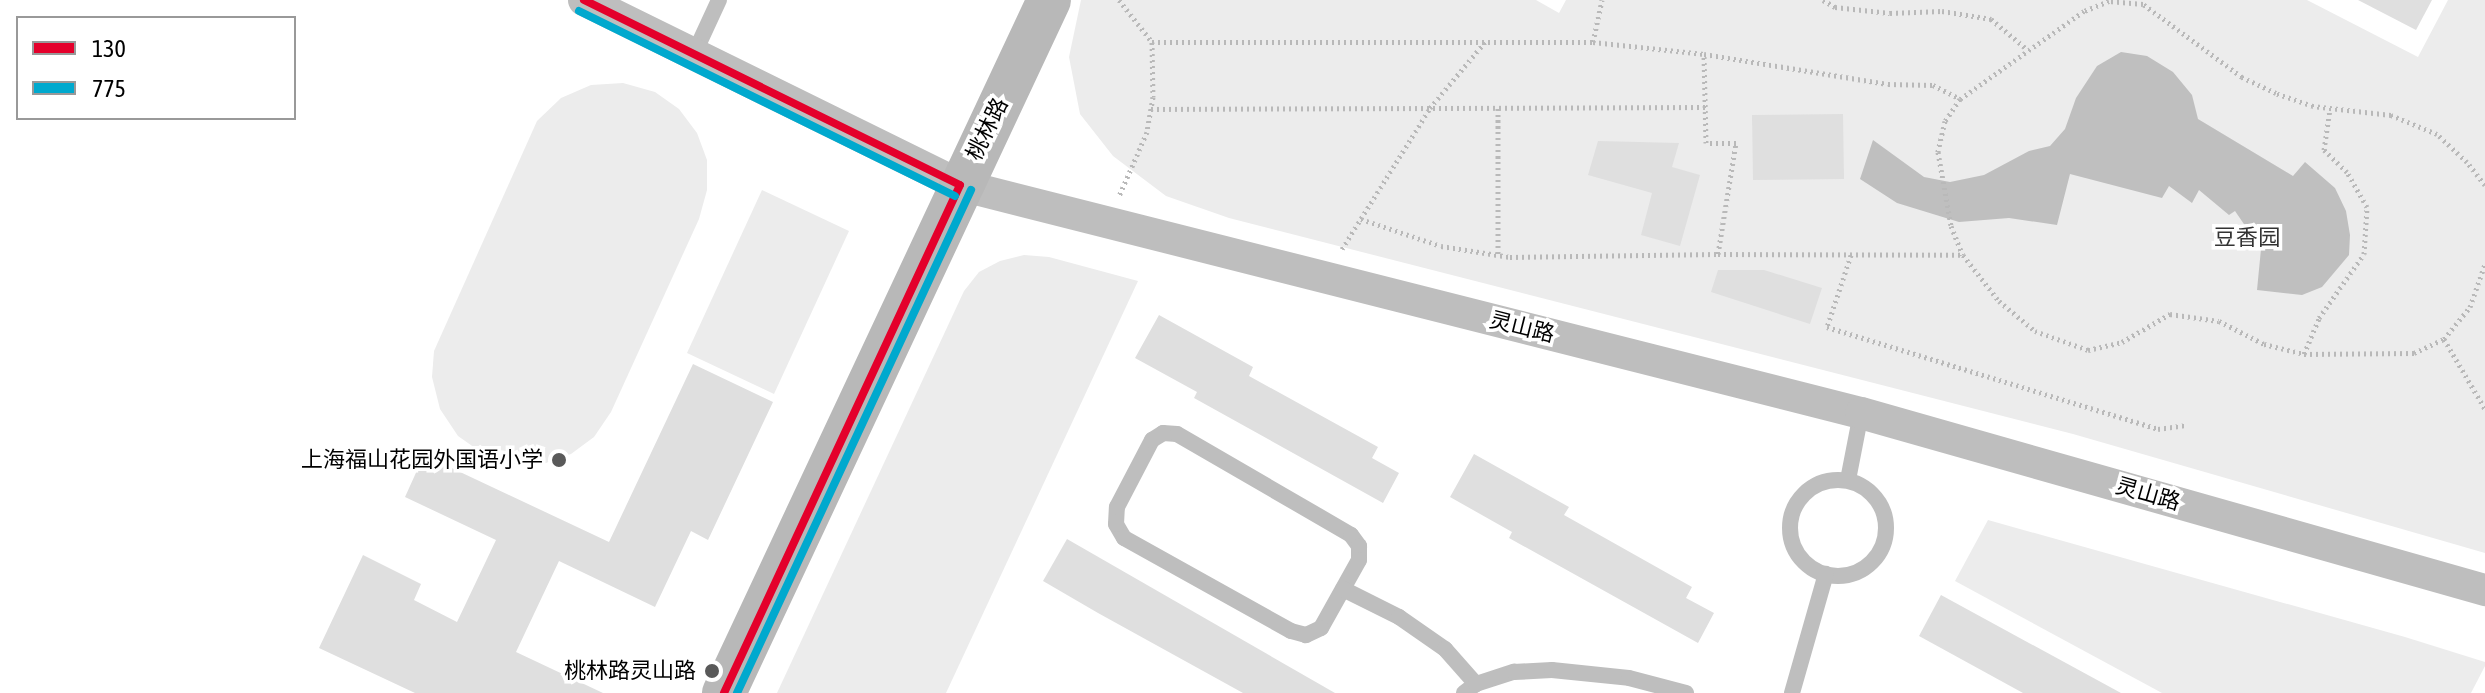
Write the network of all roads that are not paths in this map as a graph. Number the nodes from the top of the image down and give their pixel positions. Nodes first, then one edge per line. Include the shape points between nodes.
1 (584, 0) edge
2 (719, 0) edge
3 (1049, 0) edge
4 (695, 52) junction
5 (960, 185) junction
6 (1861, 413) junction
7 (1848, 480) junction
8 (1826, 574) junction
9 (1343, 589) junction
10 (2485, 590) edge
11 (1470, 689) edge
12 (724, 693) edge
13 (1686, 693) edge
14 (1792, 693) edge

1 - 4 street, 灵山路
2 - 4 lane
3 - 5 street, 桃林路
4 - 5 street, 灵山路
5 - 6 street, 灵山路
5 - 12 street, 桃林路
6 - 7 lane
6 - 10 street, 灵山路
7 - 8 lane via 1816,484 1803,494 1792,517 1792,541 1799,556
7 - 8 lane via 1874,496 1886,523 1885,539 1879,553 1856,572
8 - 14 lane
9 - 9 lane via 1359,560 1359,546 1351,535 1177,434 1163,433 1152,440 1117,507 1116,524 1124,538 1306,635 1321,628
9 - 11 lane via 1399,617 1445,649
11 - 13 lane via 1514,672 1552,670 1629,678

